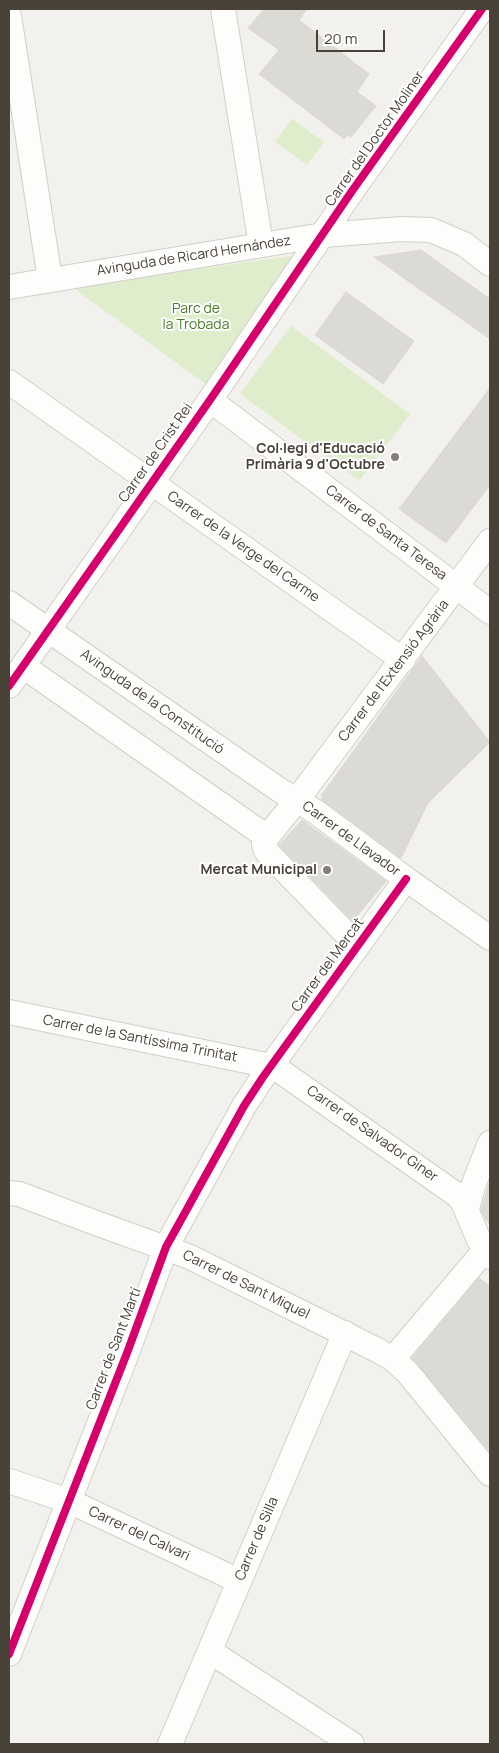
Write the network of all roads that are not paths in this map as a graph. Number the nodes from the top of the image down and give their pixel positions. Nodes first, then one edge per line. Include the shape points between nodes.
1 (223, 9) edge
2 (484, 12) edge
3 (9, 16) edge
4 (352, 191) junction
5 (370, 231) junction
6 (324, 235) junction
7 (261, 245) junction
8 (490, 264) edge
9 (50, 279) junction
10 (9, 287) edge
11 (9, 382) edge
12 (210, 400) junction
13 (151, 482) junction
14 (490, 541) edge
15 (457, 587) junction
16 (9, 603) edge
17 (490, 612) edge
18 (48, 631) junction
19 (403, 660) junction
20 (23, 666) junction
21 (9, 686) edge
22 (297, 800) junction
23 (267, 837) junction
24 (406, 879) junction
25 (490, 938) edge
26 (357, 945) junction
27 (9, 1012) edge
28 (270, 1066) junction
29 (490, 1143) edge
30 (9, 1193) edge
31 (467, 1209) junction
32 (166, 1247) junction
33 (488, 1254) edge
34 (345, 1333) junction
35 (393, 1359) junction
36 (490, 1473) edge
37 (9, 1481) edge
38 (69, 1501) junction
39 (239, 1581) junction
40 (210, 1652) junction
41 (9, 1654) edge
42 (170, 1744) edge
43 (352, 1744) edge

1 - 7 street
2 - 4 street, Carrer del Doctor Moliner
3 - 9 street
4 - 5 street, Carrer del Doctor Moliner via 358,216
4 - 6 street, Carrer del Doctor Moliner
5 - 6 street, Avinguda de Ricard Hernández
5 - 8 street, Avinguda de Ricard Hernández via 431,230 464,244
6 - 7 street, Avinguda de Ricard Hernández
6 - 12 street, Carrer de Crist Rei
7 - 9 street, Avinguda de Ricard Hernández
9 - 10 street, Avinguda de Ricard Hernández
11 - 13 street, Carrer de la Verge del Carme
12 - 13 street, Carrer de Crist Rei
12 - 15 street, Carrer de Santa Teresa
13 - 18 street, Carrer de Crist Rei
13 - 19 street, Carrer de la Verge del Carme
14 - 15 street, Carrer de l'Extensió Agrària
15 - 17 street, Carrer de Santa Teresa
15 - 19 street, Carrer de l'Extensió Agrària
16 - 18 street, Avinguda de la Constitució
18 - 20 street, Carrer de Crist Rei
18 - 22 street, Avinguda de la Constitució
19 - 22 street, Carrer de l'Extensió Agrària
20 - 21 street, Carrer de Crist Rei
20 - 23 street
22 - 23 street, Carrer de Llavador
22 - 24 street, Carrer de Llavador
23 - 26 street via 264,844 266,852
24 - 25 street, Carrer de Llavador
24 - 26 street, Carrer del Mercat
26 - 28 street, Carrer del Mercat
27 - 28 street, Carrer de la Santíssima Trinitat
28 - 31 street, Carrer de Salvador Giner via 447,1186
28 - 32 street, Carrer de Sant Martí via 244,1106
29 - 31 street
30 - 32 street, Carrer de Sant Miquel
31 - 33 street, Carrer de Salvador Giner
32 - 34 street, Carrer de Sant Miquel
32 - 38 street, Carrer de Sant Martí
33 - 35 street
34 - 35 street, Carrer de Sant Miquel
34 - 39 street, Carrer de Silla
35 - 36 street, Carrer de Sant Miquel
37 - 38 street, Carrer del Calvari
38 - 39 street, Carrer del Calvari
38 - 41 street, Carrer de Sant Martí
39 - 40 street, Carrer de Silla
40 - 42 street, Carrer de Silla
40 - 43 street

